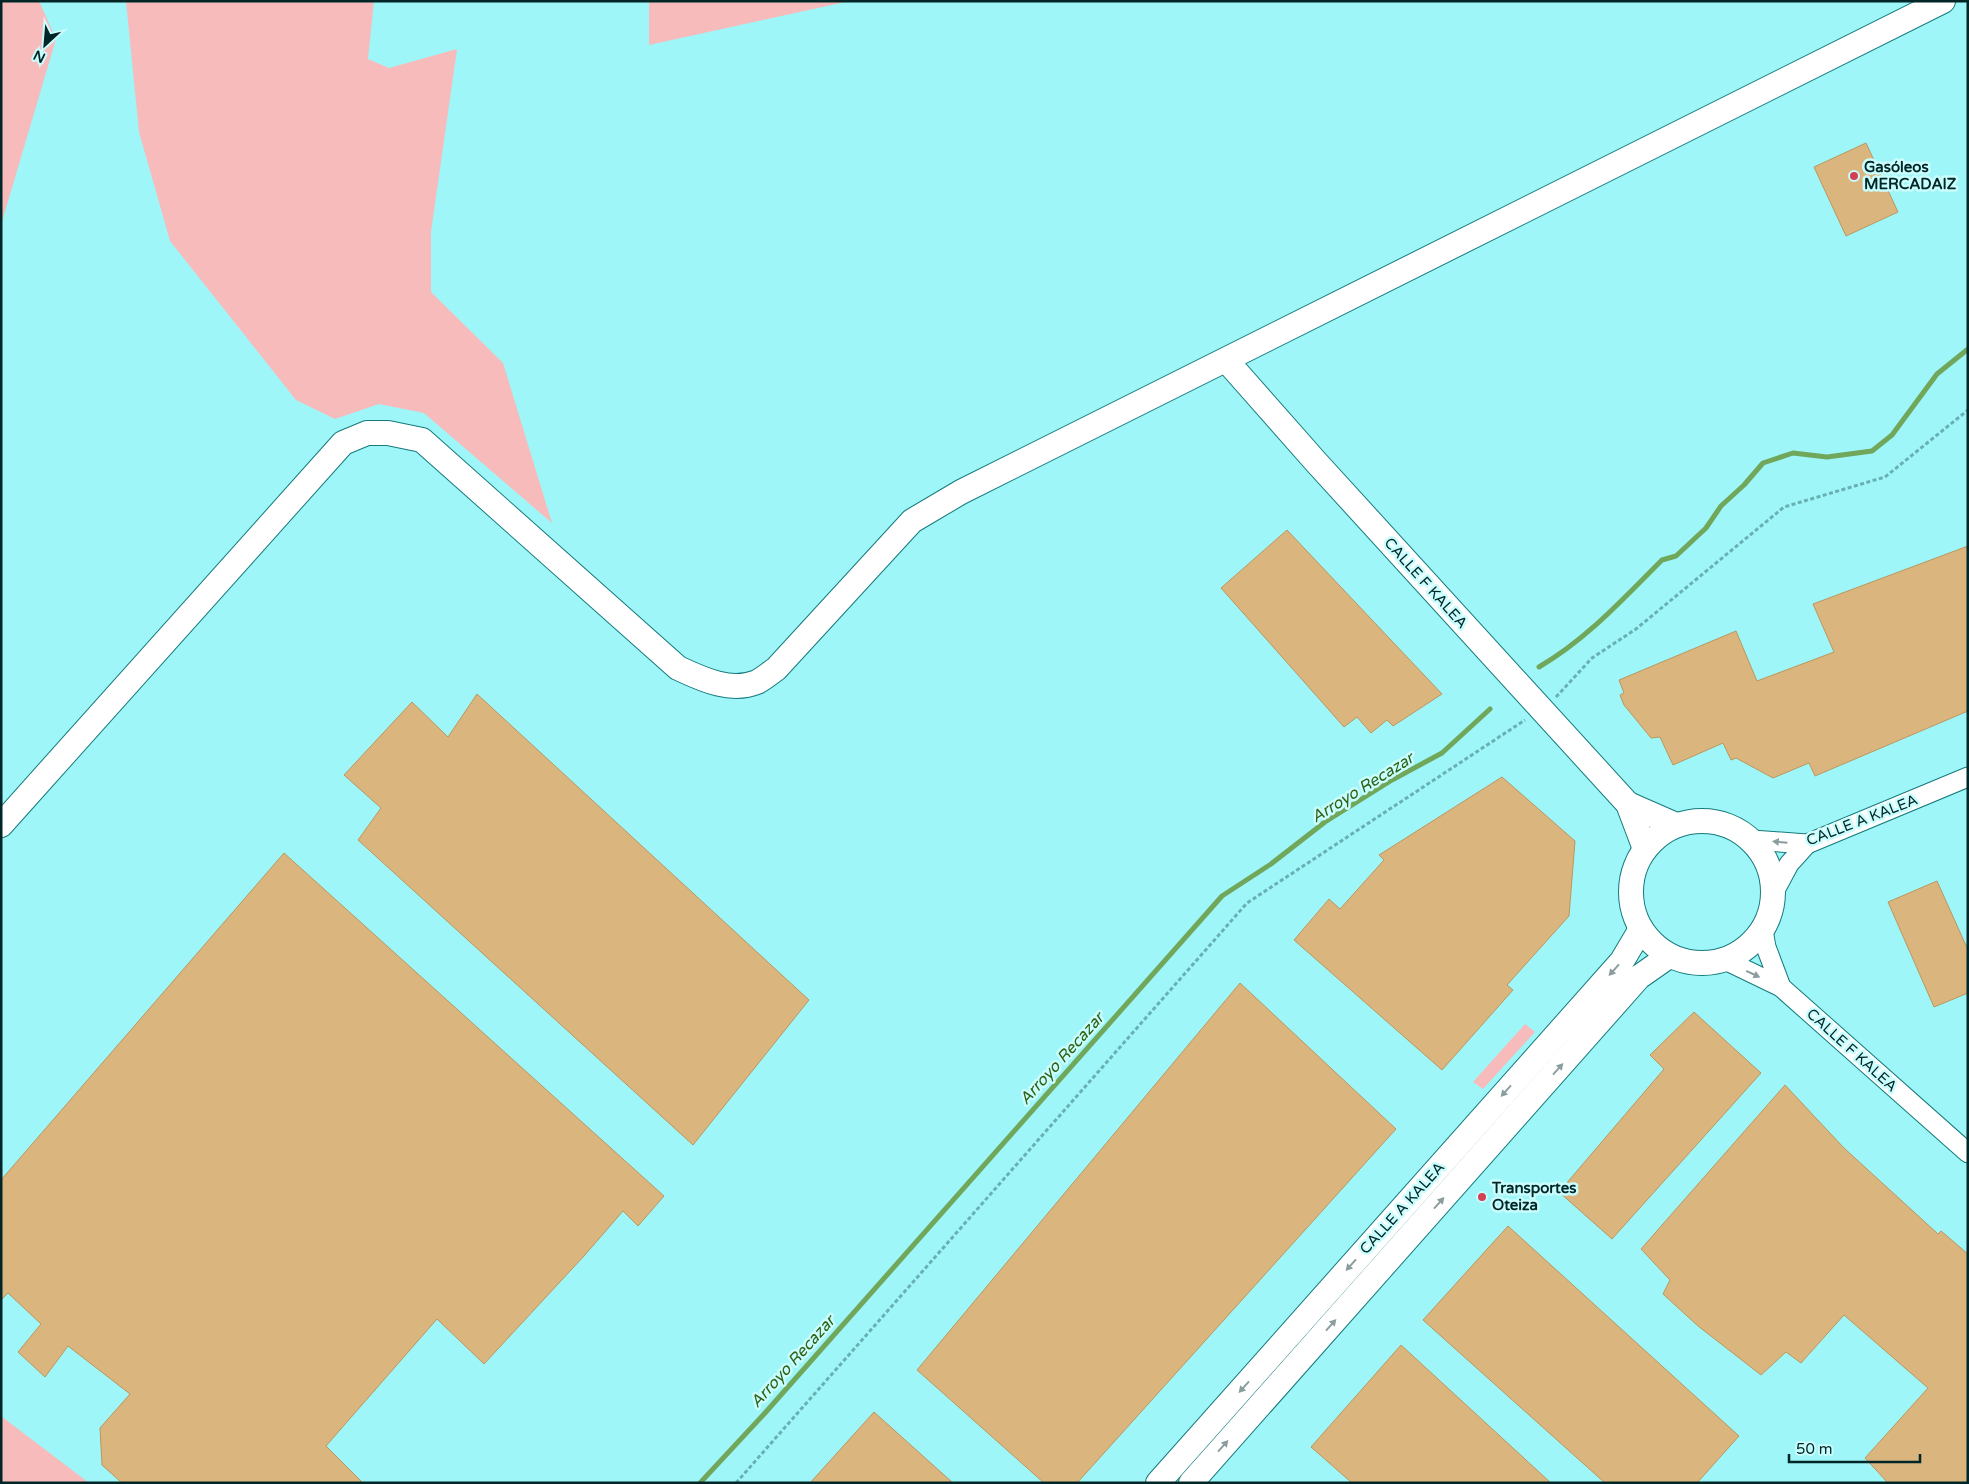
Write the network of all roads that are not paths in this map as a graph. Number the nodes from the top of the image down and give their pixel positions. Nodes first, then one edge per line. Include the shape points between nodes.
1 (1943, 1) edge
2 (1226, 360) junction
3 (1968, 777) edge
4 (1628, 804) junction
5 (1, 825) edge
6 (1676, 826) junction
7 (1752, 840) junction
8 (1807, 844) junction
9 (1645, 849) junction
10 (1774, 892) junction
11 (1641, 929) junction
12 (1763, 930) junction
13 (1669, 956) junction
14 (1725, 960) junction
15 (1781, 987) junction
16 (1968, 1153) edge
17 (1158, 1483) edge
18 (1190, 1483) edge

1 - 2 street
2 - 4 street, CALLE F KALEA
2 - 5 street via 966,489 912,521 776,669 756,682 734,686 708,682 678,668 422,440 388,433 368,433 343,443
3 - 8 street, CALLE A KALEA
4 - 6 street, CALLE F KALEA
4 - 9 street, CALLE F KALEA
6 - 7 street via 1708,821 1724,824
6 - 9 street via 1659,835
8 -> 7 street, CALLE A KALEA
7 - 10 street via 1764,855
8 - 10 street via 1789,864
9 - 11 street via 1636,864 1630,897
10 - 12 street via 1773,905
11 - 13 street via 1658,949
11 -> 17 street, CALLE A KALEA via 1622,961
12 - 14 street via 1747,949
12 - 15 street, CALLE F KALEA
13 - 14 street via 1706,964
18 -> 13 street, CALLE A KALEA via 1639,978
14 -> 15 street
15 - 16 street, CALLE F KALEA

